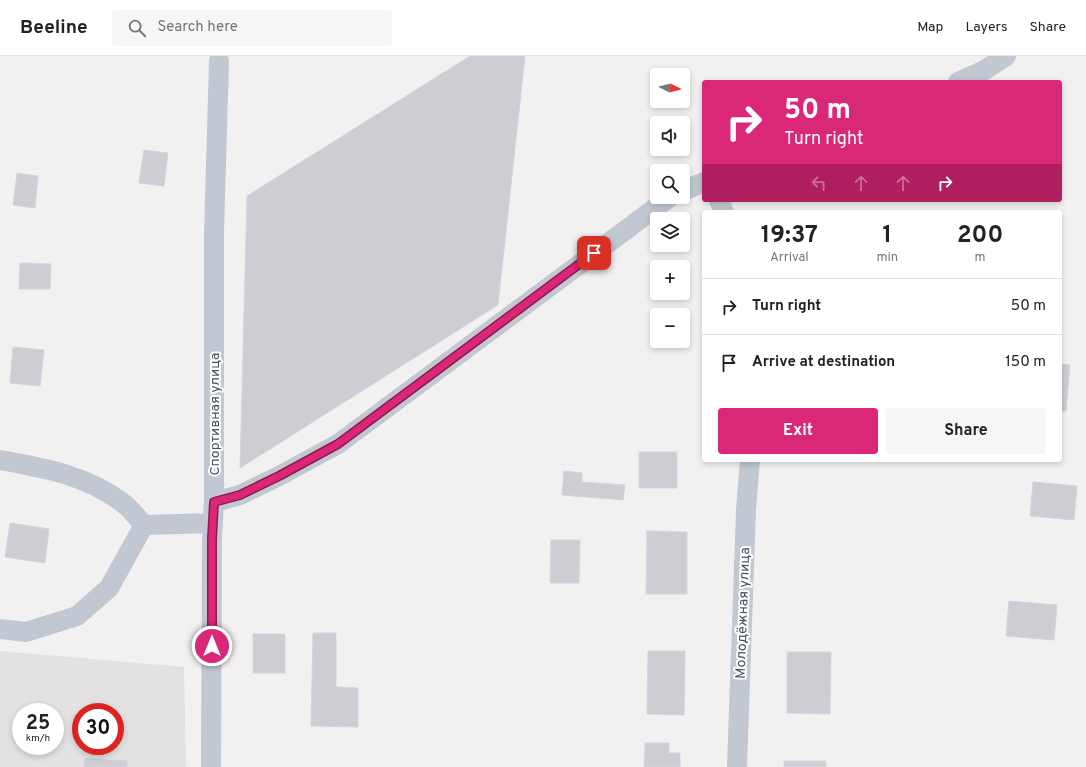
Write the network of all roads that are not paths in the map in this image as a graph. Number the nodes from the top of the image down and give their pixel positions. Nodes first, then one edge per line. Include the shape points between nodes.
1 (1006, 56) edge
2 (219, 61) dead end
3 (963, 80) edge
4 (702, 183) edge
5 (690, 188) edge
6 (661, 204) edge
7 (0, 460) edge
8 (750, 462) edge
9 (214, 502) junction
10 (213, 523) junction
11 (144, 525) junction
12 (0, 629) edge
13 (211, 767) edge
14 (737, 767) edge

1 - 3 street via 983,71
2 - 9 street, Спортивная улица via 214,232
4 - 5 street
6 - 9 street via 338,444 240,495
7 - 11 street via 46,468 88,482 124,503
8 - 14 street, Молодёжная улица
9 - 10 street, Спортивная улица
10 - 11 street
10 - 13 street, Спортивная улица
11 - 12 street via 109,588 77,616 26,632

